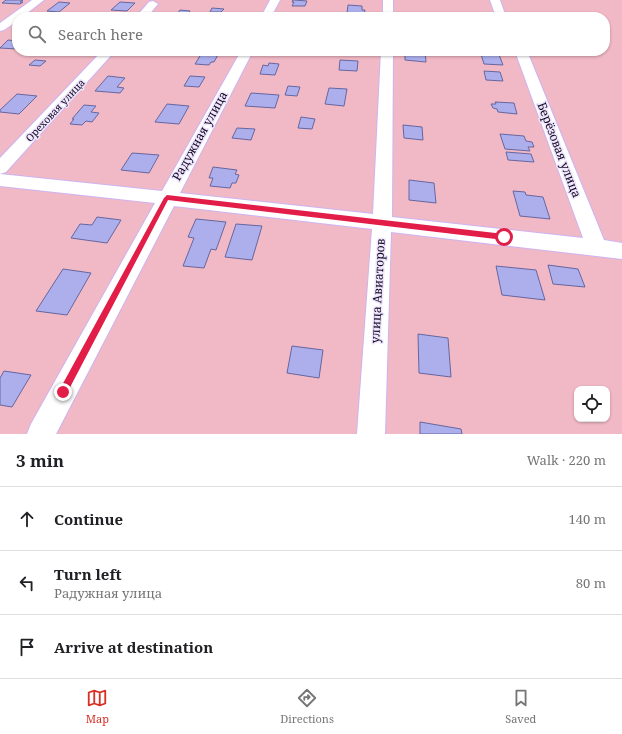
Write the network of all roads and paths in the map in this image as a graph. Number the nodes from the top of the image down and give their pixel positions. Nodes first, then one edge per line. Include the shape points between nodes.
1 (39, 0) edge
2 (275, 0) edge
3 (388, 0) edge
4 (495, 0) edge
5 (152, 4) dead end
6 (22, 12) edge
7 (145, 12) edge
8 (269, 12) edge
9 (388, 12) edge
10 (499, 12) edge
11 (12, 19) edge
12 (0, 28) edge
13 (104, 56) edge
14 (244, 56) edge
15 (387, 56) edge
16 (523, 56) edge
17 (0, 168) edge
18 (0, 180) edge
19 (167, 198) junction
20 (382, 223) junction
21 (597, 248) junction
22 (622, 251) edge
23 (41, 434) edge
24 (371, 434) edge

1 - 6 street
2 - 8 street
3 - 9 street
4 - 10 street
5 - 7 street
11 - 12 street
13 - 17 street, Ореховая улица
14 - 19 street, Радужная улица
15 - 20 street, улица Авиаторов
16 - 21 street, Берёзовая улица
18 - 19 street
19 - 20 street
19 - 23 street, Радужная улица
20 - 21 street
20 - 24 street, улица Авиаторов
21 - 22 street

